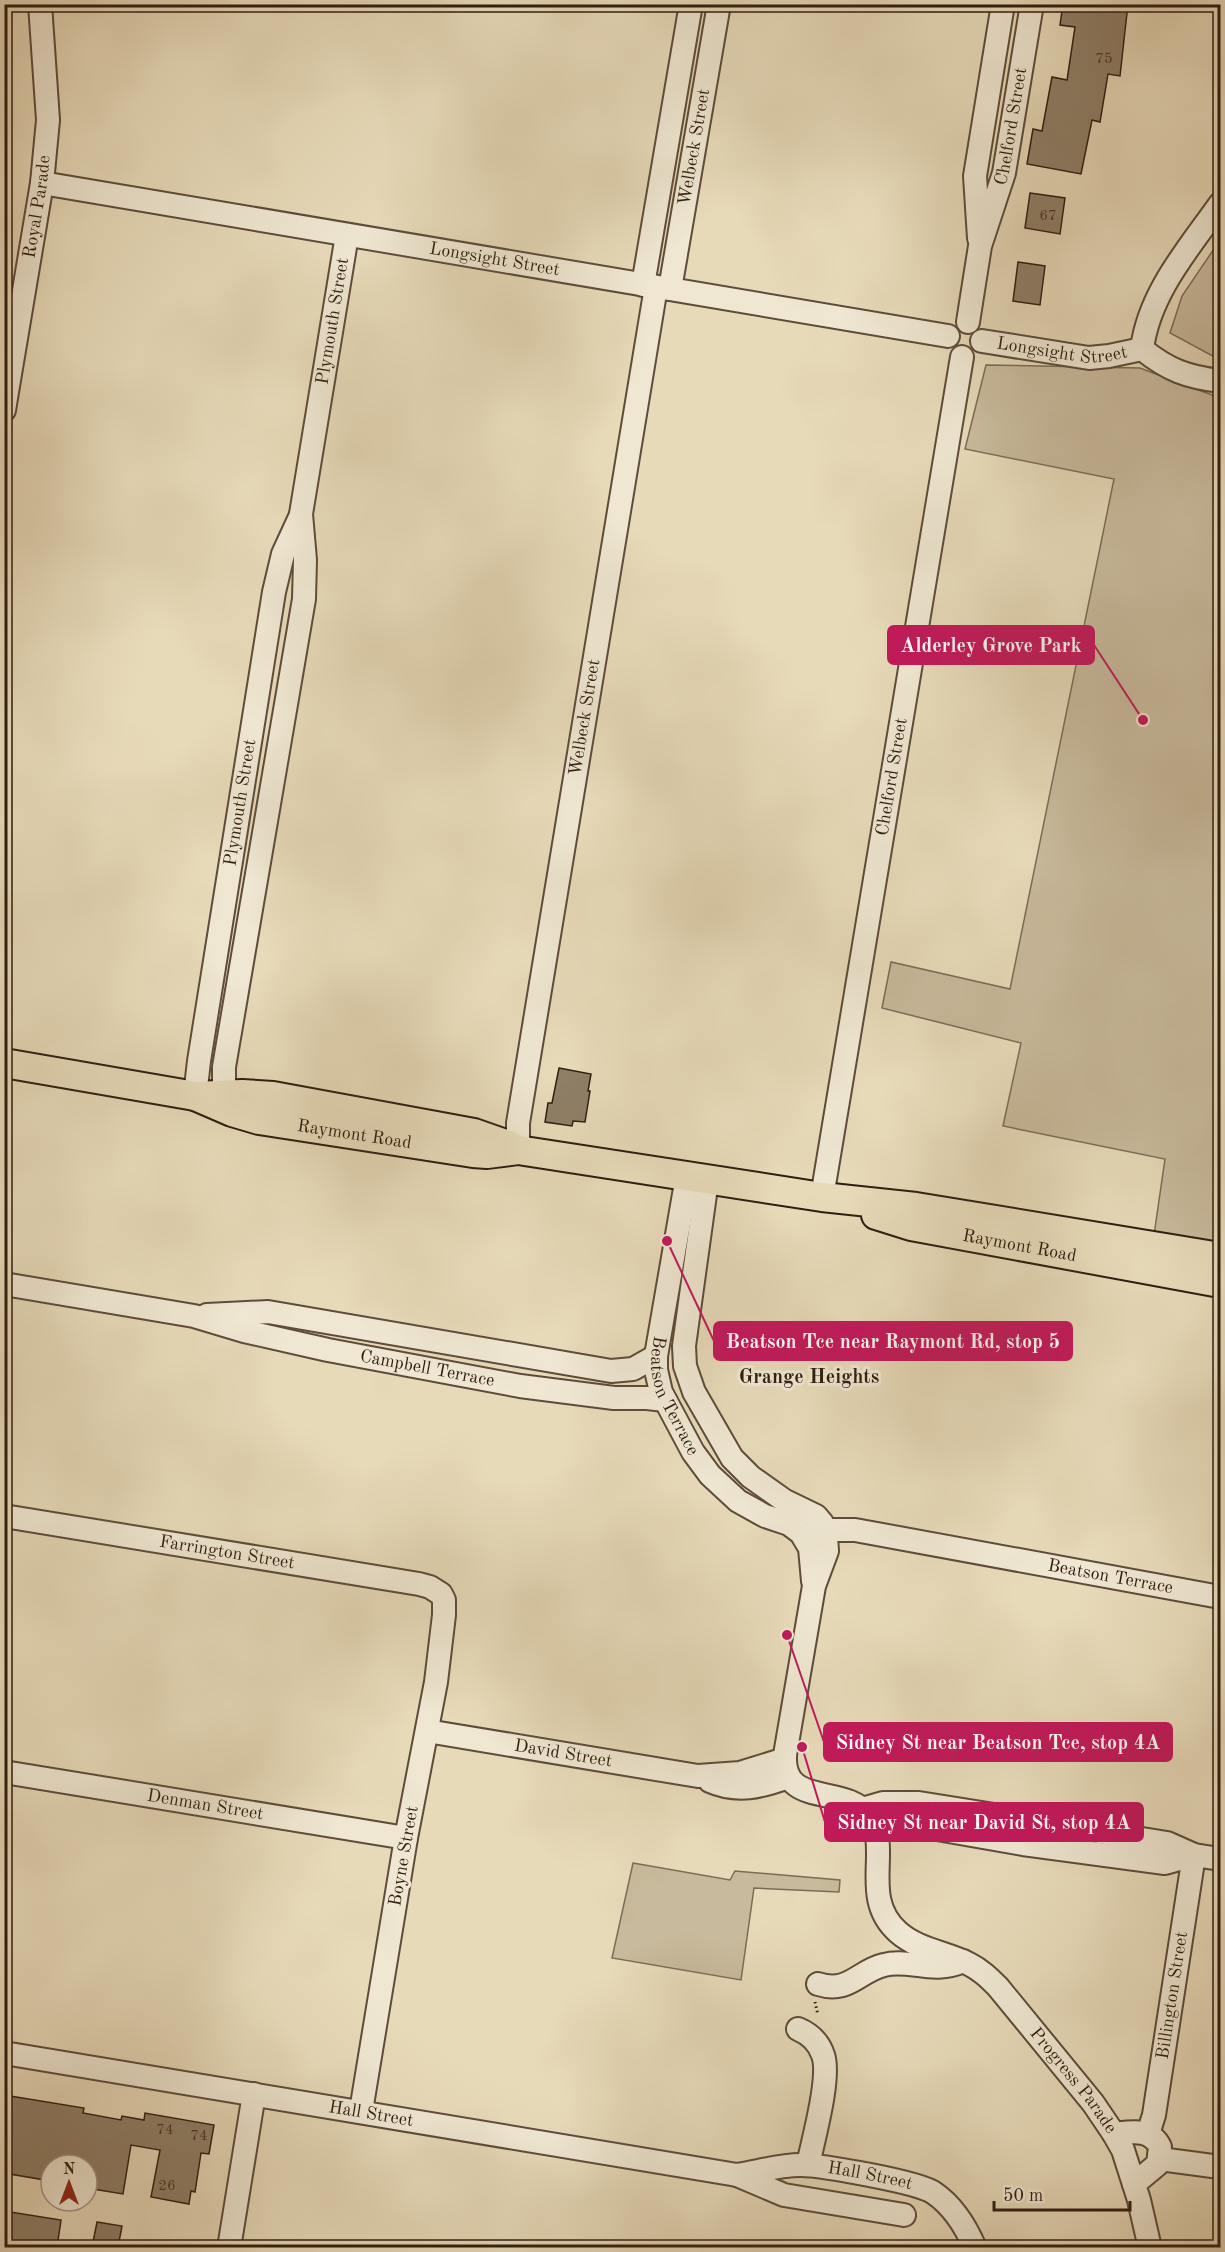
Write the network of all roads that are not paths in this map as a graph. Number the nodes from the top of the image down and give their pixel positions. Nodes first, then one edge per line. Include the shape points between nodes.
1 (40, 4) edge
2 (691, 4) edge
3 (718, 4) edge
4 (1003, 4) edge
5 (1032, 4) edge
6 (42, 183) junction
7 (1221, 204) edge
8 (347, 235) junction
9 (980, 246) junction
10 (656, 287) junction
11 (968, 322) junction
12 (948, 336) junction
13 (982, 341) junction
14 (1142, 349) junction
15 (962, 357) junction
16 (1221, 381) edge
17 (4, 410) edge
18 (301, 514) junction
19 (4, 1063) edge
20 (228, 1094) junction
21 (195, 1096) junction
22 (518, 1150) junction
23 (697, 1178) junction
24 (822, 1197) junction
25 (1221, 1257) edge
26 (1221, 1283) edge
27 (4, 1284) edge
28 (669, 1287) junction
29 (692, 1291) junction
30 (194, 1316) junction
31 (656, 1356) junction
32 (607, 1370) junction
33 (609, 1397) junction
34 (665, 1400) junction
35 (4, 1516) edge
36 (814, 1533) junction
37 (1221, 1597) edge
38 (444, 1600) joint
39 (427, 1731) junction
40 (786, 1768) junction
41 (4, 1772) edge
42 (869, 1818) junction
43 (406, 1838) junction
44 (1194, 1856) junction
45 (1220, 1858) edge
46 (963, 1961) junction
47 (818, 1984) dead end
48 (798, 2029) dead end
49 (4, 2052) edge
50 (254, 2094) junction
51 (361, 2111) junction
52 (1114, 2134) junction
53 (1148, 2134) junction
54 (1160, 2159) junction
55 (808, 2165) junction
56 (1221, 2167) edge
57 (737, 2175) junction
58 (1134, 2184) junction
59 (904, 2215) dead end
60 (1148, 2237) edge
61 (229, 2247) edge
62 (975, 2247) edge
63 (1157, 2247) edge

1 - 6 street, Royal Parade via 48,120
2 - 10 street, Welbeck Street
3 - 10 street, Welbeck Street
4 - 9 street, Chelford Street via 975,176
5 - 9 street, Chelford Street via 1004,173
6 - 8 street, Longsight Street
6 - 17 street, Royal Parade
7 - 14 street via 1156,302
8 - 10 street, Longsight Street
8 - 18 street, Plymouth Street
9 - 11 street, Chelford Street
10 - 12 street, Longsight Street
10 - 22 street, Welbeck Street via 518,1123
11 - 12 street via 958,324
11 - 13 street via 980,331
12 - 15 street via 952,352
13 - 14 street, Longsight Street via 1089,358
13 - 15 street via 978,351
14 - 16 street via 1174,371
15 - 24 street, Chelford Street
18 - 20 street, Plymouth Street via 305,591 224,1067
18 - 21 street, Plymouth Street via 283,554 274,592
19 - 21 main road, Raymont Road
20 - 21 main road, Raymont Road
20 - 22 main road, Raymont Road via 273,1096 474,1133
21 - 22 main road, Raymont Road via 232,1113 270,1122 473,1153
22 - 23 main road, Raymont Road
23 - 24 main road, Raymont Road
23 - 28 street, Beatson Terrace
23 - 29 street, Beatson Terrace
24 - 25 main road, Raymont Road via 916,1207
24 - 26 main road, Raymont Road via 911,1226
27 - 30 street, Campbell Terrace
28 - 29 street
28 - 31 street, Beatson Terrace
29 - 36 street, Beatson Terrace via 684,1360 698,1401 737,1464 784,1501 816,1516
30 - 32 street, Campbell Terrace via 268,1312
30 - 33 street, Campbell Terrace via 328,1350 543,1390
31 - 32 street, Campbell Terrace via 630,1370
31 - 34 street, Beatson Terrace via 657,1378
32 - 33 street
33 - 34 street, Campbell Terrace
34 - 36 street, Beatson Terrace via 693,1452 724,1489 748,1507
35 - 38 street, Farrington Street via 419,1584 434,1589
36 - 37 street, Beatson Terrace via 855,1530
36 - 40 street via 813,1586
38 - 39 street, Boyne Street
39 - 40 street, David Street via 698,1776 734,1789 758,1786
39 - 43 street, Boyne Street
40 - 42 street via 793,1784 840,1799
41 - 43 street, Denman Street
42 - 44 street via 1165,1863
42 - 46 street, Progress Parade via 877,1889 890,1923 918,1945
43 - 51 street, Boyne Street
44 - 45 street
44 - 53 street, Billington Street via 1155,2112
46 - 47 street via 934,1967 888,1964 841,1986
46 - 52 street, Progress Parade via 998,1987
48 - 55 street via 818,2044 825,2061
49 - 50 street, Hall Street
50 - 51 street, Hall Street
50 - 61 street
51 - 57 street, Hall Street
52 - 53 street
52 - 58 street, Progress Parade
53 - 54 street via 1159,2144
54 - 56 street
54 - 58 street via 1154,2170
55 - 57 street, Hall Street
55 - 62 street, Hall Street via 927,2189 953,2210
57 - 59 street, Hall Street via 784,2195
58 - 60 street, Progress Parade
60 - 63 street, Progress Parade

